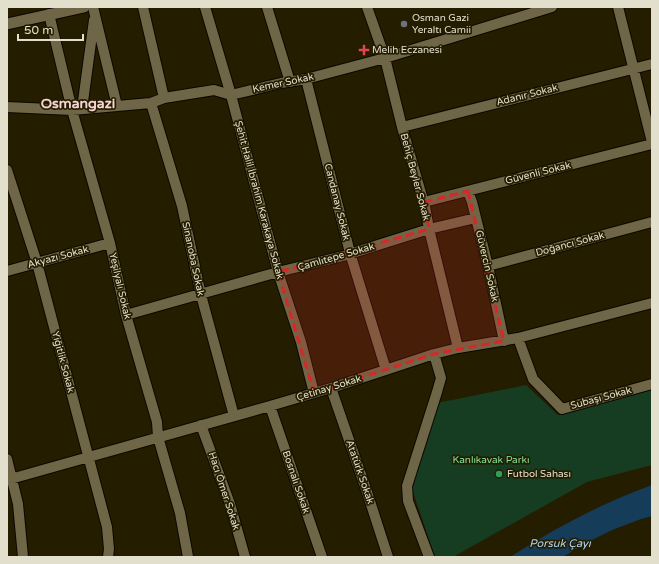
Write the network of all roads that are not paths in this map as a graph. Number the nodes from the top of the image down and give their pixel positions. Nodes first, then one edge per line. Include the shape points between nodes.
1 (84, 7) edge
2 (143, 7) edge
3 (205, 7) edge
4 (267, 7) edge
5 (367, 7) edge
6 (552, 7) edge
7 (618, 7) edge
8 (94, 11) edge
9 (49, 14) junction
10 (7, 24) edge
11 (385, 58) junction
12 (652, 64) edge
13 (634, 68) junction
14 (306, 79) junction
15 (290, 82) junction
16 (231, 95) junction
17 (164, 98) junction
18 (150, 102) junction
19 (117, 106) junction
20 (7, 107) edge
21 (77, 109) junction
22 (402, 127) junction
23 (652, 143) edge
24 (7, 170) edge
25 (468, 192) junction
26 (424, 202) junction
27 (476, 218) junction
28 (652, 222) edge
29 (429, 230) junction
30 (110, 243) junction
31 (350, 253) junction
32 (37, 263) junction
33 (488, 266) junction
34 (7, 271) edge
35 (278, 272) junction
36 (201, 295) junction
37 (652, 302) edge
38 (126, 315) junction
39 (518, 338) junction
40 (504, 341) junction
41 (458, 348) junction
42 (434, 354) junction
43 (386, 370) junction
44 (652, 384) edge
45 (331, 388) junction
46 (314, 393) junction
47 (270, 406) junction
48 (234, 416) junction
49 (201, 425) junction
50 (158, 438) junction
51 (88, 458) junction
52 (7, 459) edge
53 (9, 479) edge
54 (23, 557) edge
55 (108, 557) edge
56 (188, 557) edge
57 (245, 557) edge
58 (322, 557) edge
59 (388, 557) edge
60 (429, 557) edge

1 - 9 main road
2 - 17 street
3 - 16 street, Şehit Halil İbrahim Karakaya Sokak
4 - 15 street
5 - 11 street, Behiç Beyler Sokak
6 - 11 street, Kemer Sokak
7 - 13 street
8 - 19 street
8 - 21 street
9 - 10 main road
9 - 21 street, Yeşilyalı Sokak
11 - 14 street, Kemer Sokak
11 - 22 street, Behiç Beyler Sokak
12 - 13 street, Adanır Sokak
13 - 22 street, Adanır Sokak
13 - 23 street
14 - 15 street, Kemer Sokak
14 - 31 street, Candanay Sokak
15 - 16 street, Kemer Sokak
16 - 17 street, Kemer Sokak via 214,90
16 - 35 street, Şehit Halil İbrahim Karakaya Sokak
17 - 18 street, Kemer Sokak
18 - 19 street, Kemer Sokak
18 - 36 street, Sinanoba Sokak via 182,206
19 - 21 street, Kemer Sokak
20 - 21 street, Kemer Sokak
21 - 30 street, Yeşilyalı Sokak
22 - 26 street, Behiç Beyler Sokak
23 - 25 street, Güvenli Sokak
24 - 32 street, Yiğitlik Sokak
25 - 26 street, Güvenli Sokak
25 - 27 street, Güvercin Sokak
26 - 29 street, Behiç Beyler Sokak
27 - 29 street, Çamlıtepe Sokak
27 - 33 street, Güvercin Sokak
28 - 33 street, Doğancı Sokak
29 - 31 street, Çamlıtepe Sokak
29 - 41 street, Behiç Beyler Sokak
30 - 32 street, Akyazı Sokak
30 - 38 street, Yeşilyalı Sokak
31 - 35 street, Çamlıtepe Sokak
31 - 43 street, Candanay Sokak
32 - 34 street, Akyazı Sokak
32 - 51 street, Yiğitlik Sokak
33 - 40 street, Güvercin Sokak
35 - 36 street, Çamlıtepe Sokak
35 - 46 street, Şehit Halil İbrahim Karakaya Sokak via 301,342
36 - 38 street, Çamlıtepe Sokak
36 - 48 street, Sinanoba Sokak
37 - 39 street, Çetinay Sokak
38 - 50 street, Yeşilyalı Sokak via 157,422
39 - 40 street, Çetinay Sokak
39 - 44 street, Subaşı Sokak via 533,380 562,409
40 - 41 street, Çetinay Sokak
41 - 42 street, Çetinay Sokak
42 - 43 street, Çetinay Sokak
42 - 60 street via 440,378 407,486 408,501
43 - 45 street, Çetinay Sokak
45 - 46 street, Çetinay Sokak
45 - 59 street, Atatürk Sokak
46 - 47 street, Çetinay Sokak
47 - 48 street, Çetinay Sokak
47 - 58 street, Bosnalı Sokak
48 - 49 street, Çetinay Sokak
49 - 50 street, Çetinay Sokak
49 - 57 street, Hacı Ömer Sokak via 230,504
50 - 51 street, Çetinay Sokak
50 - 56 street, Yeşilyalı Sokak via 180,513
51 - 53 street, Çetinay Sokak
51 - 55 street, Yiğitlik Sokak via 106,527
52 - 53 street
53 - 54 street via 18,504

